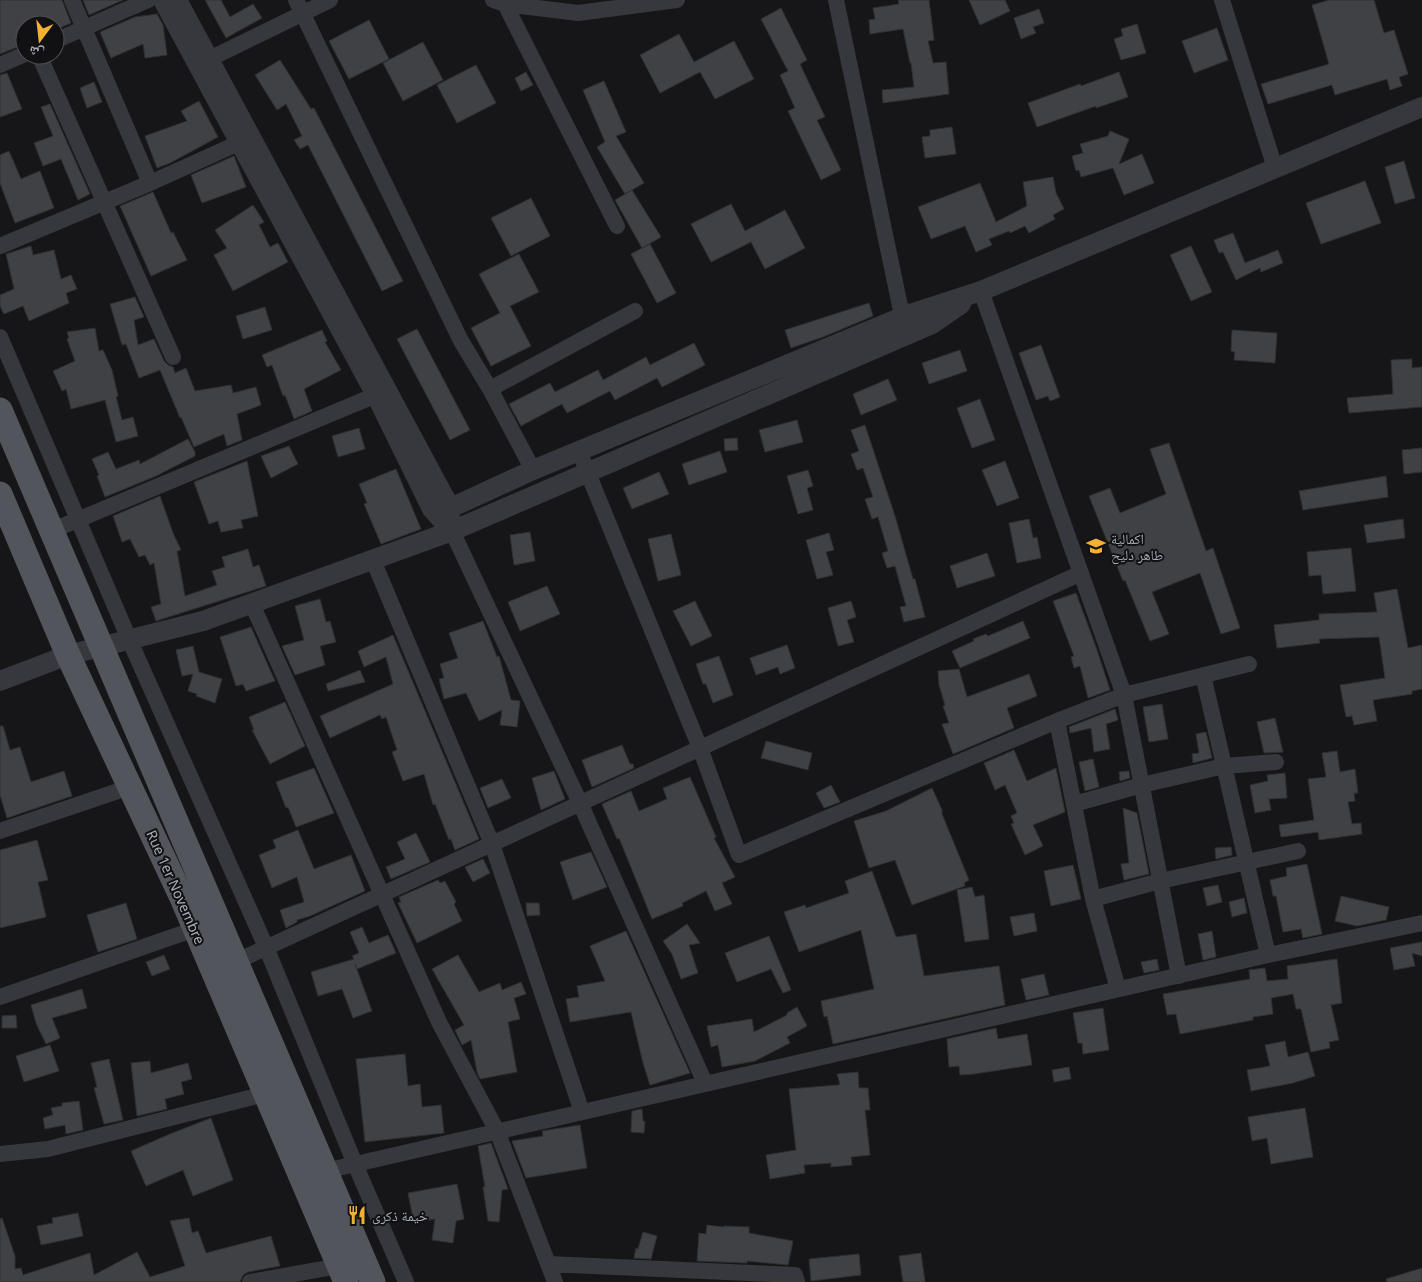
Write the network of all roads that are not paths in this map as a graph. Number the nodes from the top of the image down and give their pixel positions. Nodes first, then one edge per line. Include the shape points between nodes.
1 (72, 0) edge
2 (148, 0) edge
3 (163, 0) edge
4 (177, 0) edge
5 (330, 0) edge
6 (677, 0) edge
7 (836, 0) edge
8 (1222, 0) edge
9 (499, 2) edge
10 (300, 7) edge
11 (83, 28) junction
12 (65, 36) edge
13 (15, 58) edge
14 (204, 62) junction
15 (0, 65) edge
16 (43, 65) edge
17 (1422, 107) edge
18 (241, 142) junction
19 (1275, 168) junction
20 (150, 182) junction
21 (104, 202) junction
22 (617, 226) dead end
23 (0, 246) edge
24 (982, 291) junction
25 (635, 311) dead end
26 (907, 315) junction
27 (0, 337) edge
28 (173, 357) dead end
29 (490, 389) junction
30 (376, 395) junction
31 (0, 410) edge
32 (580, 451) junction
33 (533, 470) junction
34 (588, 472) junction
35 (0, 494) edge
36 (441, 509) junction
37 (78, 519) junction
38 (51, 531) junction
39 (452, 531) junction
40 (373, 560) junction
41 (1081, 573) junction
42 (252, 604) junction
43 (130, 639) junction
44 (100, 647) junction
45 (68, 655) junction
46 (1249, 664) dead end
47 (1203, 675) junction
48 (0, 681) edge
49 (1124, 694) junction
50 (1058, 721) junction
51 (700, 748) junction
52 (1276, 762) dead end
53 (1224, 766) junction
54 (1142, 785) junction
55 (130, 787) junction
56 (580, 803) junction
57 (1074, 804) junction
58 (0, 831) edge
59 (492, 844) junction
60 (1298, 851) dead end
61 (1246, 861) junction
62 (1160, 881) junction
63 (381, 895) junction
64 (1093, 899) junction
65 (1422, 923) edge
66 (195, 929) junction
67 (266, 947) junction
68 (1268, 955) junction
69 (235, 962) junction
70 (1179, 976) junction
71 (1118, 989) junction
72 (0, 997) edge
73 (705, 1084) junction
74 (265, 1094) junction
75 (582, 1112) junction
76 (497, 1131) junction
77 (0, 1154) edge
78 (355, 1164) junction
79 (325, 1171) junction
80 (548, 1264) junction
81 (342, 1274) edge
82 (250, 1282) edge
83 (373, 1282) edge
84 (406, 1282) edge
85 (555, 1282) edge
86 (796, 1282) edge

1 - 11 street
2 - 11 street
3 - 14 street
4 - 14 street
5 - 10 street
6 - 9 street via 578,13
7 - 26 street via 900,306
8 - 19 street
9 - 22 street
10 - 14 street
10 - 29 street via 461,341
11 - 12 street
11 - 20 street
13 - 15 street
14 - 18 street
14 - 36 street
16 - 21 street
17 - 19 street
18 - 20 street
18 - 30 street
19 - 24 street
20 - 21 street
21 - 23 street
21 - 28 street
24 - 26 street
24 - 34 street via 932,324
24 - 41 street
25 - 29 street
26 - 32 street
27 - 37 street
29 - 33 street
30 - 36 street
30 - 37 street
31 - 38 main road
32 - 33 street
32 - 34 street
33 - 36 street
34 - 39 street
34 - 51 street
35 - 45 main road, Rue 1er Novembre
36 - 39 street
37 - 38 street
37 - 43 street
38 - 44 main road
39 - 40 street
39 - 56 street
40 - 42 street
40 - 59 street
41 - 49 street
41 - 51 street
42 - 43 street via 203,621
42 - 63 street
43 - 44 street
43 - 67 street
44 - 45 street
44 - 69 main road
45 - 48 street
45 - 55 main road, Rue 1er Novembre
46 - 47 street
47 - 49 street
47 - 53 street
49 - 50 street
49 - 54 street
50 - 51 street via 739,855
50 - 57 street
51 - 56 street
52 - 53 street
53 - 54 street
53 - 61 street
54 - 57 street
54 - 62 street
55 - 58 street
55 - 66 main road, Rue 1er Novembre
56 - 59 street
56 - 73 street
57 - 64 street
59 - 63 street
59 - 75 street
60 - 61 street
61 - 62 street
61 - 68 street
62 - 64 street
62 - 70 street
63 - 67 street
63 - 76 street via 439,1022
64 - 71 street
65 - 68 street
66 - 72 street
66 - 74 main road, Rue 1er Novembre
67 - 69 street
67 - 78 street
68 - 70 street
69 - 79 main road
70 - 71 street
71 - 73 street
73 - 75 street
74 - 77 street via 48,1149
74 - 81 main road, Rue 1er Novembre
75 - 76 street
76 - 78 street
76 - 80 street
78 - 79 street
78 - 84 street
79 - 83 main road
80 - 85 street
80 - 86 street via 795,1275
81 - 82 street

